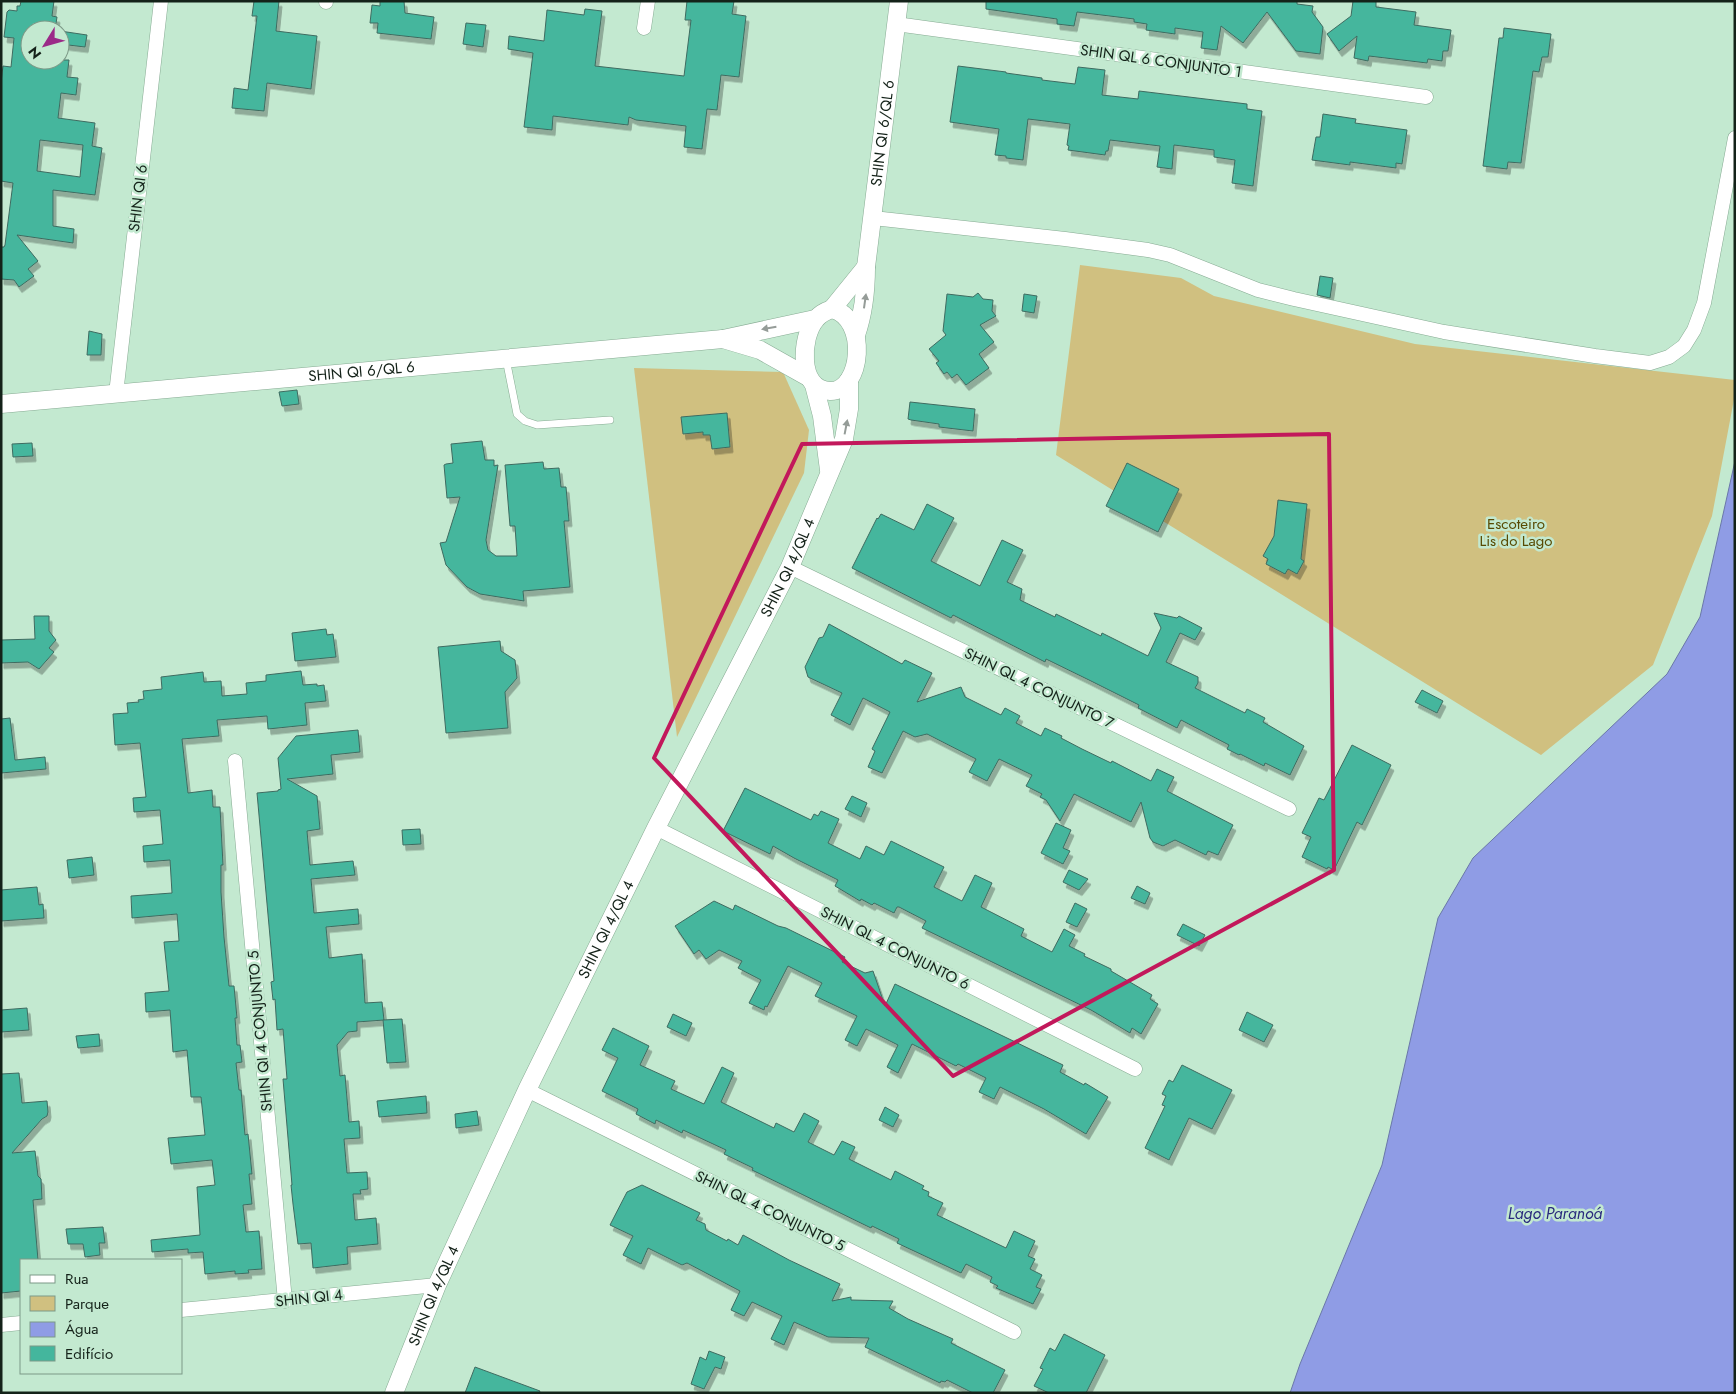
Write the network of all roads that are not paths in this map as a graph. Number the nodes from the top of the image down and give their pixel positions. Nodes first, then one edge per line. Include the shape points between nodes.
1 (161, 1) edge
2 (648, 1) edge
3 (900, 1) edge
4 (896, 24) junction
5 (644, 28) dead end
6 (1426, 97) dead end
7 (1735, 138) edge
8 (873, 218) junction
9 (866, 267) junction
10 (832, 309) junction
11 (815, 319) junction
12 (856, 335) junction
13 (722, 339) junction
14 (506, 358) junction
15 (849, 380) junction
16 (811, 381) junction
17 (116, 394) junction
18 (1, 404) edge
19 (610, 420) dead end
20 (830, 470) junction
21 (790, 567) junction
22 (235, 761) dead end
23 (1289, 809) dead end
24 (656, 828) junction
25 (1135, 1069) dead end
26 (527, 1090) junction
27 (437, 1285) junction
28 (285, 1301) junction
29 (182, 1310) edge
30 (20, 1324) edge
31 (1, 1325) edge
32 (1014, 1332) dead end
33 (394, 1393) edge

1 - 17 street, SHIN QI 6
2 - 5 street
3 - 4 street, SHIN QI 6/QL 6
4 - 6 street, SHIN QL 6 CONJUNTO 1
4 - 8 street, SHIN QI 6/QL 6
7 - 8 street via 1698,321 1684,346 1669,357 1650,363 1444,332 1294,299 1258,290 1170,255 1148,250
8 - 9 street, SHIN QI 6/QL 6
9 - 10 street
12 -> 9 street, SHIN QI 6/QL 6 via 864,308
10 - 11 street
10 - 12 street via 846,316
11 -> 13 street, SHIN QI 6/QL 6
11 - 16 street via 805,359
12 - 15 street via 856,362
13 - 14 street, SHIN QI 6/QL 6
13 - 16 street, SHIN QI 6/QL 6 via 760,350
14 - 17 street, SHIN QI 6/QL 6
14 - 19 lane via 517,414 525,421 537,424
15 - 16 street via 836,391 823,390
20 -> 15 street, SHIN QI 4/QL 4 via 847,425
16 - 20 street, SHIN QI 4/QL 4 via 823,424
17 - 18 street, SHIN QI 6/QL 6
20 - 21 street, SHIN QI 4/QL 4
21 - 23 street, SHIN QL 4 CONJUNTO 7
21 - 24 street, SHIN QI 4/QL 4
22 - 28 street, SHIN QI 4 CONJUNTO 5
24 - 25 street, SHIN QL 4 CONJUNTO 6
24 - 26 street, SHIN QI 4/QL 4
26 - 27 street, SHIN QI 4/QL 4
26 - 32 street, SHIN QL 4 CONJUNTO 5
27 - 28 street, SHIN QI 4
27 - 33 street, SHIN QI 4/QL 4
28 - 29 street, SHIN QI 4
30 - 31 street

